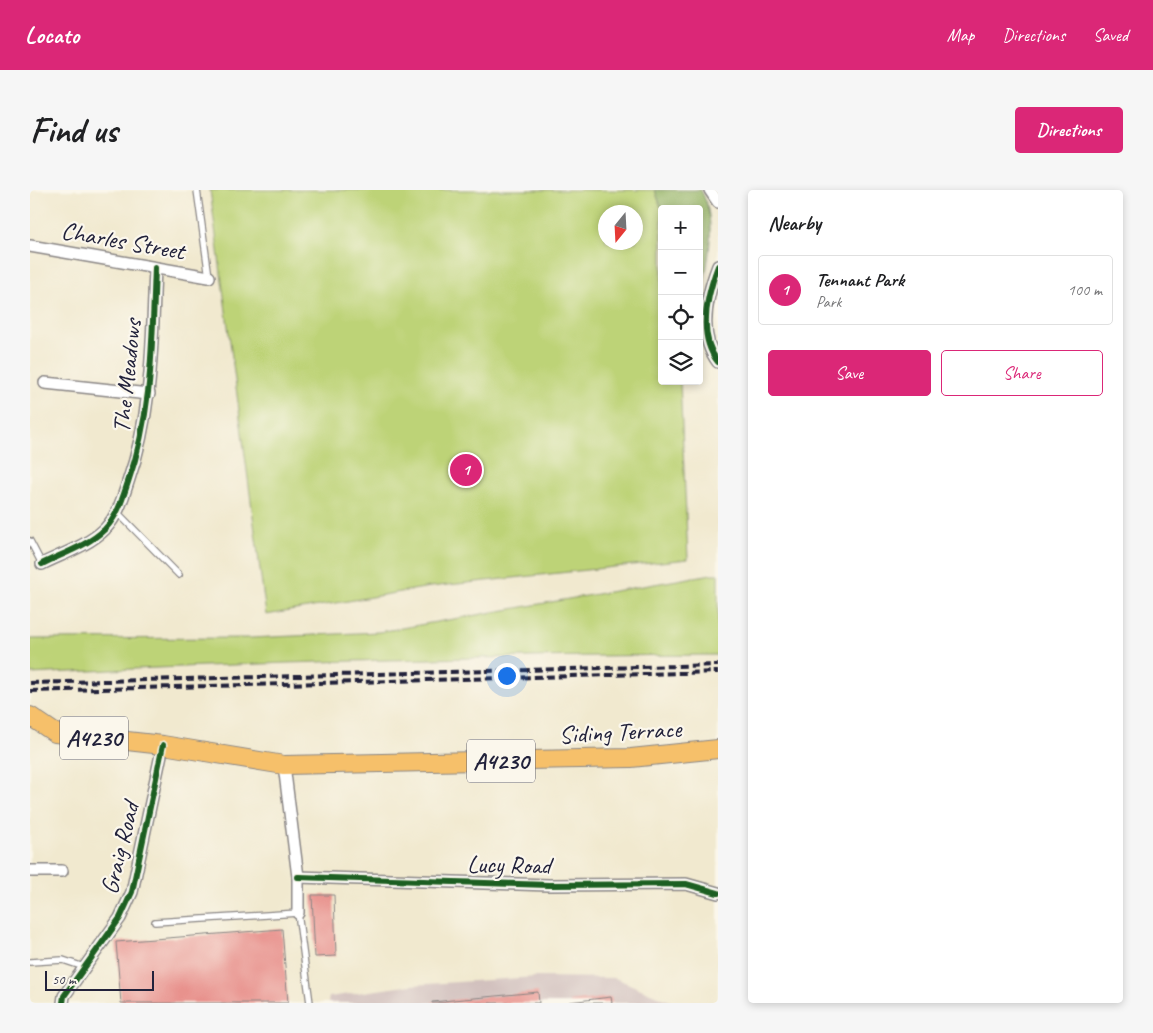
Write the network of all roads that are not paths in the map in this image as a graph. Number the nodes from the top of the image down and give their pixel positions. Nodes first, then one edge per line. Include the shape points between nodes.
1 (197, 190) edge
2 (710, 190) edge
3 (718, 202) edge
4 (30, 246) edge
5 (718, 266) edge
6 (155, 268) junction
7 (209, 277) joint
8 (718, 362) edge
9 (45, 383) dead end
10 (149, 394) junction
11 (118, 514) junction
12 (30, 541) edge
13 (42, 564) joint
14 (179, 575) dead end
15 (30, 716) edge
16 (163, 745) junction
17 (718, 749) edge
18 (284, 765) junction
19 (62, 871) dead end
20 (30, 872) edge
21 (298, 877) junction
22 (718, 893) edge
23 (298, 913) junction
24 (155, 922) dead end
25 (30, 962) edge
26 (84, 967) junction
27 (63, 1003) edge
28 (310, 1003) edge

1 - 7 lane
2 - 3 street
4 - 6 street, Charles Street
5 - 8 street via 705,312 707,334
6 - 7 street, Charles Street
6 - 10 street, The Meadows
9 - 10 street, The Meadows
10 - 11 street, The Meadows via 144,428
11 - 13 street, The Meadows via 103,531 77,548
11 - 14 lane
12 - 13 lane
15 - 16 main road, A4230 via 55,733
16 - 18 main road, A4230
16 - 26 street, Graig Road via 132,892 120,918
17 - 18 main road, Siding Terrace / A4230 via 631,758
18 - 21 street
19 - 20 street
21 - 22 street, Lucy Road via 549,885 686,884
21 - 23 street
23 - 24 lane
23 - 28 lane
25 - 26 lane via 64,960
26 - 27 street, Graig Road via 64,996

